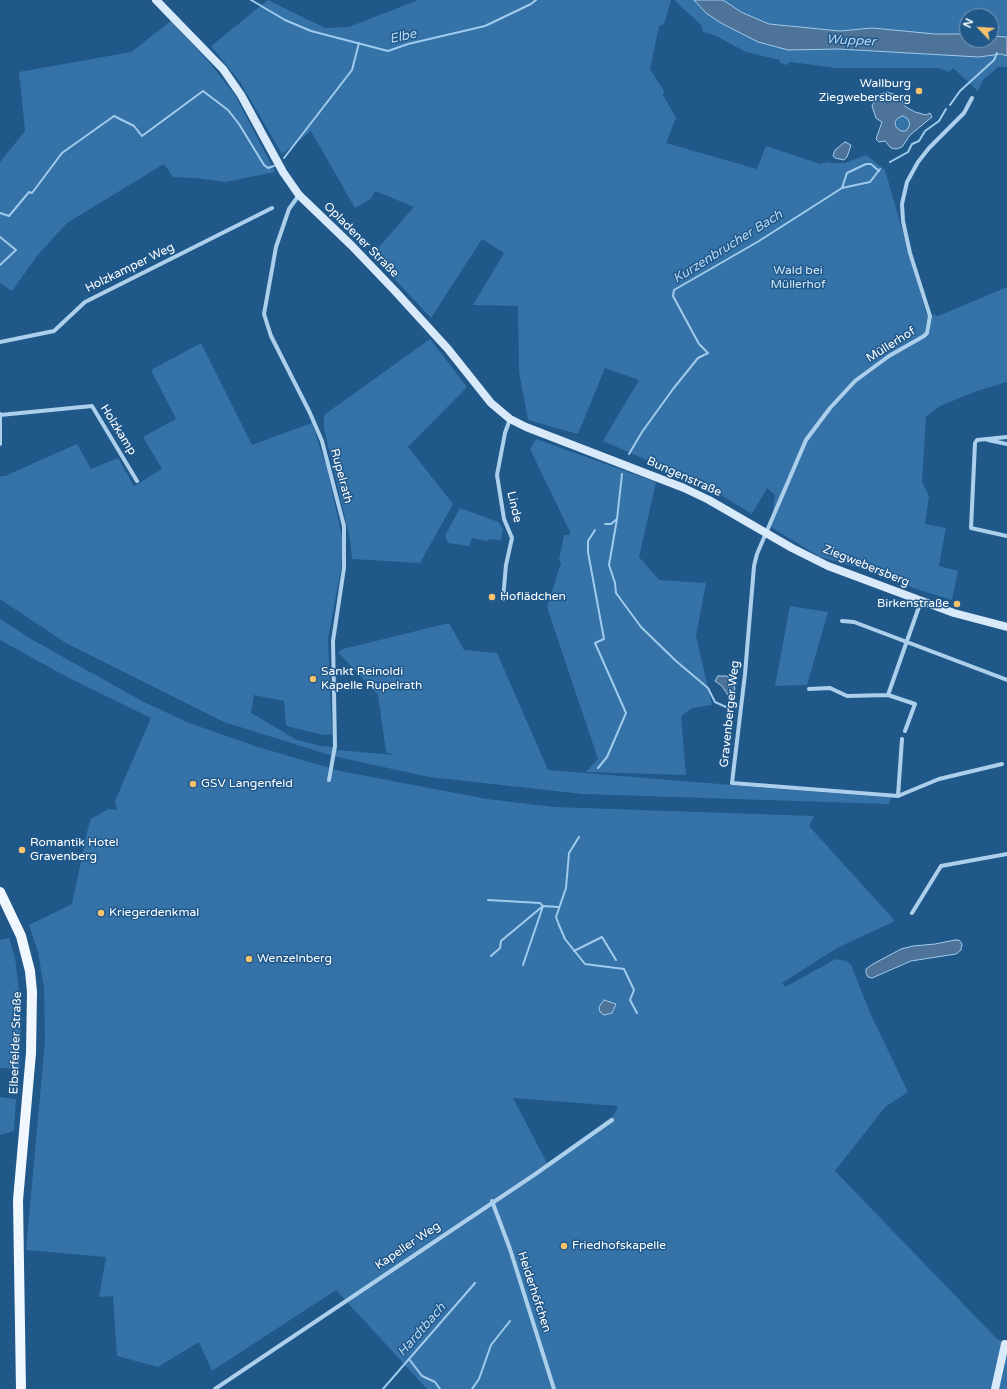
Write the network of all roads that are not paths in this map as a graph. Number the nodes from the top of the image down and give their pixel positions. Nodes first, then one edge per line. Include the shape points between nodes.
1 (156, 0) edge
2 (972, 98) dead end
3 (299, 195) junction
4 (272, 208) dead end
5 (0, 342) edge
6 (0, 414) edge
7 (510, 419) junction
8 (1007, 437) edge
9 (985, 439) junction
10 (0, 444) edge
11 (1007, 444) edge
12 (589, 452) joint
13 (137, 481) dead end
14 (765, 533) junction
15 (1007, 536) edge
16 (503, 599) dead end
17 (921, 601) junction
18 (842, 621) dead end
19 (1007, 627) edge
20 (907, 642) junction
21 (1007, 680) edge
22 (809, 690) dead end
23 (888, 695) junction
24 (905, 732) dead end
25 (902, 739) dead end
26 (1002, 764) dead end
27 (329, 780) dead end
28 (898, 796) junction
29 (1007, 854) edge
30 (0, 892) edge
31 (912, 913) dead end
32 (612, 1120) dead end
33 (492, 1201) junction
34 (1005, 1344) dead end
35 (20, 1389) edge
36 (215, 1389) edge
37 (554, 1389) edge
38 (994, 1389) edge

1 - 3 main road, Opladener Straße via 206,49 222,69 241,95 283,172
2 - 14 street, Müllerhof via 964,113 918,162 907,182 902,204 910,253 930,316 927,333 855,381 830,408 806,440
3 - 7 main road, Opladener Straße via 356,250 430,328 491,404
3 - 27 street, Rupelrath via 289,209 276,247 264,314 276,348 322,441 344,526 344,568 334,641 335,746
4 - 5 street, Holzkamper Weg via 85,302 54,332
6 - 10 street, Holzkamp
6 - 13 street, Holzkamp via 92,406
7 - 12 main road, Opladener Straße
7 - 16 street, Linde via 497,475 504,519 512,538
8 - 9 street
9 - 11 street
9 - 15 street via 977,440 975,443 971,528
12 - 14 main road, Bungenstraße via 684,488
14 - 17 main road, Ziegwebersberg via 828,566
14 - 28 street, Gravenberger Weg via 754,566 744,686 732,783
17 - 19 main road, Ziegwebersberg
17 - 20 street
18 - 20 street via 854,622
20 - 21 street
20 - 23 street
22 - 23 street via 830,688 847,696
23 - 24 street via 915,704
25 - 28 street
26 - 28 street, Gravenberger Weg via 940,779
29 - 31 street via 941,866
30 - 35 main road, Elberfelder Straße via 21,936 30,971 32,992 31,1053 18,1200
32 - 33 street, Kapeller Weg
33 - 36 street, Kapeller Weg
33 - 37 street, Heiderhöfchen via 510,1249
34 - 38 main road

